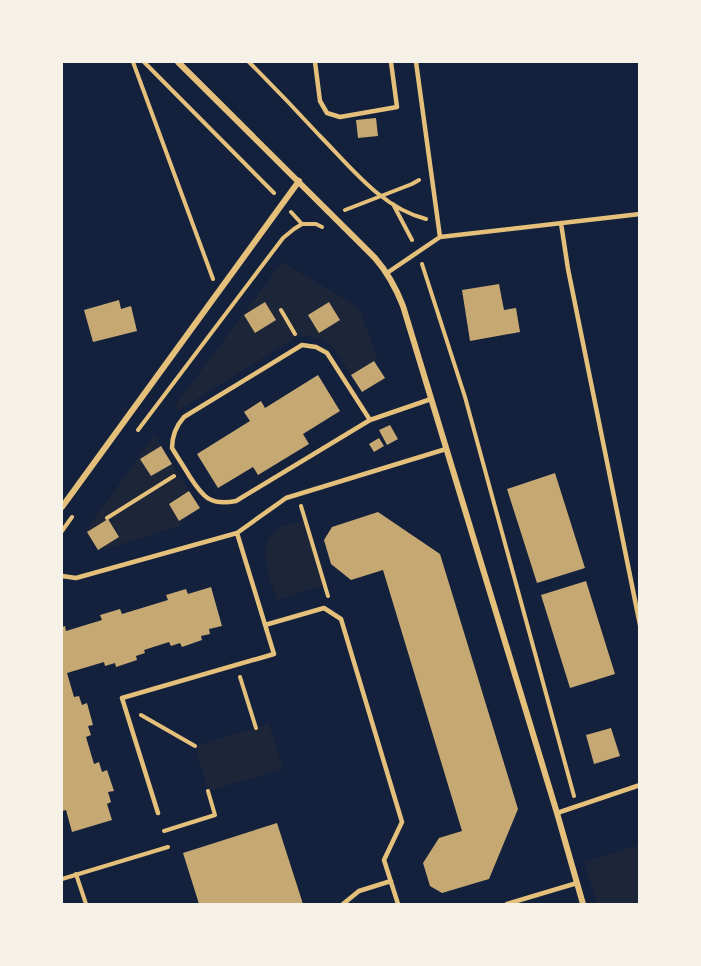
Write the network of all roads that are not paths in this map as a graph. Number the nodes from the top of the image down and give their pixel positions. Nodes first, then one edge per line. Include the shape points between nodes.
1 (178, 62) edge
2 (315, 62) edge
3 (392, 62) edge
4 (416, 62) edge
5 (299, 181) junction
6 (639, 214) edge
7 (561, 223) junction
8 (440, 237) junction
9 (387, 273) junction
10 (431, 399) junction
11 (370, 420) junction
12 (446, 449) junction
13 (71, 493) junction
14 (62, 496) edge
15 (62, 507) edge
16 (237, 533) junction
17 (62, 576) edge
18 (265, 625) junction
19 (639, 626) edge
20 (639, 785) edge
21 (158, 813) dead end
22 (557, 813) junction
23 (391, 881) junction
24 (577, 883) junction
25 (343, 904) edge
26 (399, 904) edge
27 (507, 904) edge
28 (583, 904) edge

1 - 5 street
2 - 3 lane via 320,101 327,113 340,117 397,107
4 - 8 lane
5 - 9 street
5 - 13 street
6 - 7 lane
7 - 8 lane
7 - 19 lane
8 - 9 lane
9 - 10 street via 403,306
10 - 11 lane
10 - 12 street
11 - 11 lane via 327,353 302,345 184,417 176,428 172,448 200,493 223,503 236,501
12 - 16 lane via 286,498
12 - 22 street
13 - 14 street
13 - 15 street
16 - 17 lane via 76,578
16 - 18 lane
18 - 21 lane via 274,654 122,698
18 - 23 lane via 324,608 341,619 402,822 384,860
20 - 22 lane
22 - 24 street
23 - 25 lane via 359,891
23 - 26 lane
24 - 27 lane
24 - 28 street

